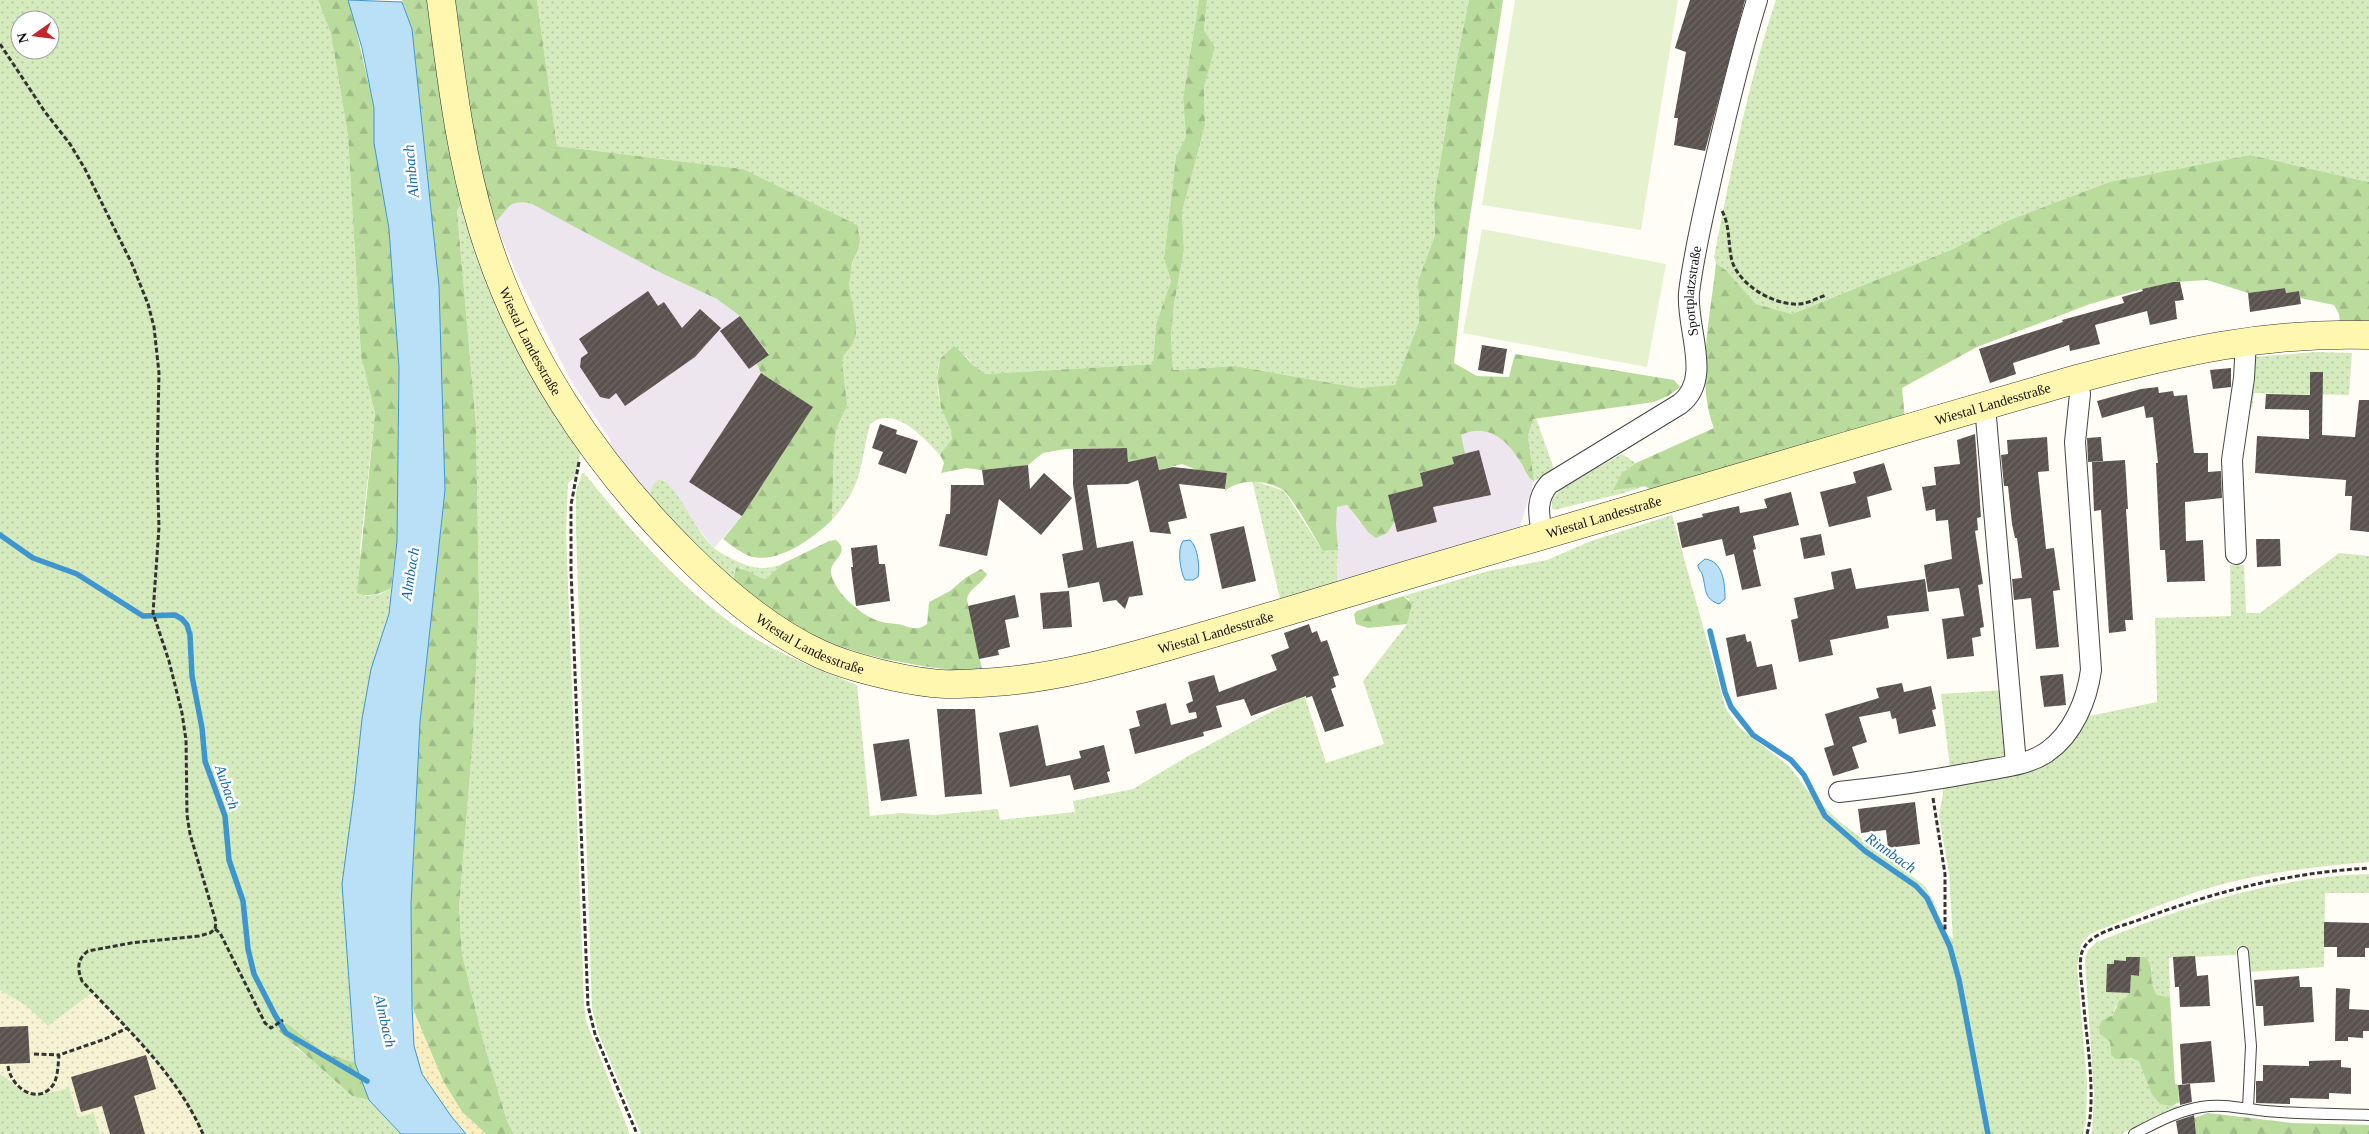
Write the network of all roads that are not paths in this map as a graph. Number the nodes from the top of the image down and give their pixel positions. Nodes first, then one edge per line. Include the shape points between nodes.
1 (441, 0) edge
2 (1757, 0) edge
3 (2369, 335) edge
4 (2246, 341) junction
5 (2077, 379) junction
6 (1986, 406) junction
7 (1542, 534) junction
8 (2236, 554) dead end
9 (2016, 764) junction
10 (1839, 792) dead end
11 (2243, 952) dead end
12 (2248, 1108) junction
13 (2369, 1115) edge
14 (2134, 1134) edge

1 - 7 main road, Wiestal Landesstraße via 459,126 483,229 515,311 562,401 585,439 618,482 705,573 757,615 822,655 887,675 934,684 1042,677 1216,633
2 - 7 street, Sportplatzstraße via 1740,56 1707,199 1690,293 1689,311 1697,374 1694,389 1680,404 1548,484 1538,501
3 - 4 main road, Wiestal Landesstraße via 2295,335
4 - 5 main road, Wiestal Landesstraße
4 - 8 street via 2232,460
5 - 6 main road, Wiestal Landesstraße
5 - 9 street via 2080,394 2075,442 2090,677 2080,709 2056,744 2038,757
6 - 7 main road, Wiestal Landesstraße
6 - 9 street
9 - 10 street via 1931,780
11 - 12 lane via 2251,1046
12 - 13 lane via 2267,1112
12 - 14 lane via 2202,1107 2171,1116

